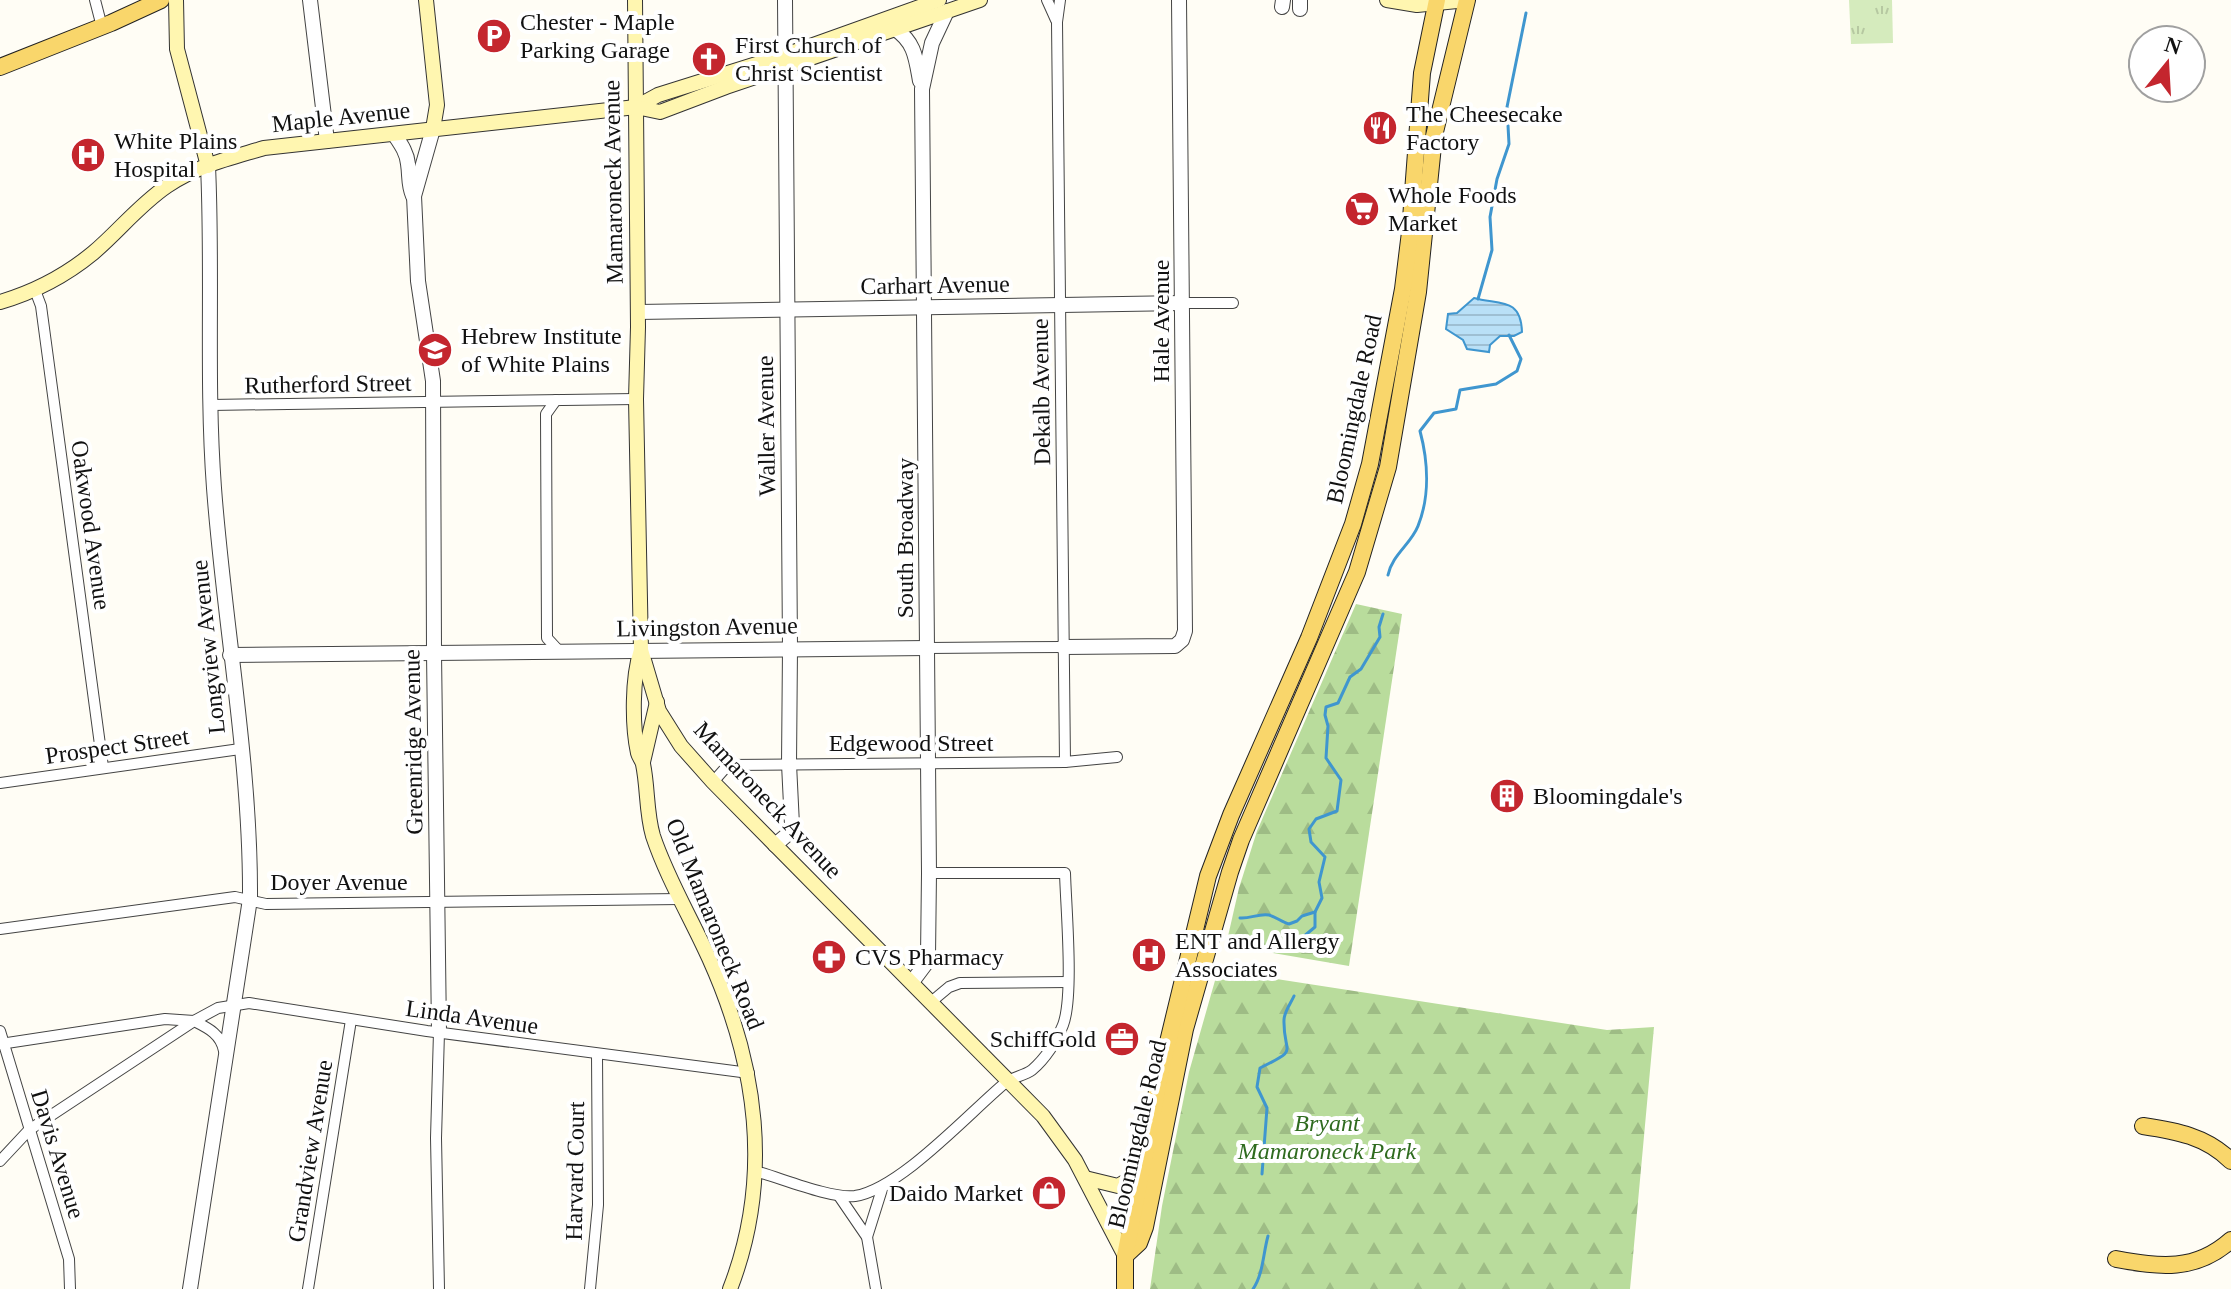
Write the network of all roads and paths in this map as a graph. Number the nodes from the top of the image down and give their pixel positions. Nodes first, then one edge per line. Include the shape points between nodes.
1 (95, 0) edge
2 (161, 0) edge
3 (176, 0) edge
4 (310, 0) edge
5 (426, 0) edge
6 (635, 0) edge
7 (785, 0) edge
8 (959, 0) edge
9 (980, 0) edge
10 (1047, 0) edge
11 (1060, 0) edge
12 (1179, 0) edge
13 (1387, 0) edge
14 (1467, 0) edge
15 (1436, 3) edge
16 (946, 4) edge
17 (1057, 22) junction
18 (102, 27) junction
19 (895, 29) junction
20 (785, 62) junction
21 (0, 67) edge
22 (922, 89) junction
23 (636, 107) junction
24 (433, 129) junction
25 (394, 134) junction
26 (327, 141) junction
27 (408, 162) junction
28 (208, 166) junction
29 (414, 196) junction
30 (35, 290) junction
31 (0, 302) edge
32 (1183, 303) junction
33 (1233, 303) dead end
34 (1060, 306) junction
35 (925, 307) junction
36 (787, 310) junction
37 (638, 312) junction
38 (636, 399) junction
39 (556, 400) junction
40 (433, 403) junction
41 (211, 405) junction
42 (1182, 640) joint
43 (1063, 647) junction
44 (790, 648) junction
45 (928, 648) junction
46 (641, 650) junction
47 (559, 651) junction
48 (434, 653) junction
49 (230, 655) junction
50 (657, 702) junction
51 (240, 749) junction
52 (1117, 757) dead end
53 (1065, 762) junction
54 (643, 763) junction
55 (929, 763) junction
56 (789, 764) junction
57 (103, 767) junction
58 (713, 782) junction
59 (0, 783) edge
60 (775, 845) junction
61 (929, 873) junction
62 (250, 899) junction
63 (681, 899) junction
64 (437, 903) junction
65 (0, 929) edge
66 (912, 982) junction
67 (1068, 982) junction
68 (931, 1002) junction
69 (234, 1004) junction
70 (351, 1020) junction
71 (194, 1021) junction
72 (439, 1032) junction
73 (1, 1039) edge
74 (597, 1054) junction
75 (225, 1061) junction
76 (749, 1073) junction
77 (1008, 1080) junction
78 (2143, 1126) dead end
79 (29, 1130) junction
80 (0, 1161) edge
81 (2231, 1161) edge
82 (755, 1171) junction
83 (1141, 1172) junction
84 (1085, 1178) junction
85 (883, 1186) junction
86 (839, 1196) junction
87 (867, 1237) junction
88 (2231, 1240) edge
89 (1125, 1256) junction
90 (2116, 1259) dead end
91 (70, 1289) edge
92 (190, 1289) edge
93 (308, 1289) edge
94 (439, 1289) edge
95 (590, 1289) edge
96 (730, 1289) edge
97 (876, 1289) edge
98 (1125, 1289) edge

1 - 18 street
2 - 18 main road
3 - 28 main road, Longview Avenue via 177,49
4 - 26 street
5 - 24 main road via 437,105
6 - 23 main road, Mamaroneck Avenue
7 - 20 street, Waller Avenue
8 - 16 main road, South Broadway
9 - 16 main road, Maple Avenue
10 - 17 street, Dekalb Avenue
11 - 17 street, Dekalb Avenue
12 - 32 street, Hale Avenue
13 - 15 main road
14 - 15 main road
14 - 89 main road, Bloomingdale Road via 1434,136 1419,284 1386,477 1357,572 1241,840 1185,1029 1145,1227 1139,1243
15 - 83 main road, Bloomingdale Road via 1422,73 1403,289 1370,464 1330,585 1208,876 1178,989
16 - 19 main road, Maple Avenue
16 - 20 main road, Maple Avenue
16 - 22 street, South Broadway
17 - 34 street, Dekalb Avenue
18 - 21 main road
19 - 20 main road, Maple Avenue
19 - 22 street, South Broadway via 913,45
20 - 23 main road, Maple Avenue via 660,112
20 - 36 street, Waller Avenue
22 - 35 street, South Broadway
23 - 24 main road, Maple Avenue
23 - 37 main road, Mamaroneck Avenue
24 - 25 main road, Maple Avenue
24 - 27 street
24 - 29 street, Greenridge Avenue
25 - 26 main road, Maple Avenue
25 - 27 street, Greenridge Avenue
26 - 28 main road, Maple Avenue via 264,148
27 - 29 street, Greenridge Avenue via 407,182
28 - 30 main road, Maple Avenue via 165,187 93,253
28 - 41 street, Longview Avenue
29 - 40 street, Greenridge Avenue
30 - 31 main road, Maple Avenue
30 - 57 street, Oakwood Avenue
32 - 33 street, Carhart Avenue
32 - 34 street, Carhart Avenue
32 - 42 street, Hale Avenue
34 - 35 street, Carhart Avenue
34 - 43 street, Dekalb Avenue
35 - 36 street, Carhart Avenue
35 - 45 street, South Broadway
36 - 37 street, Carhart Avenue
36 - 44 street, Waller Avenue
37 - 38 main road, Mamaroneck Avenue
38 - 39 street, Rutherford Street
38 - 46 main road, Mamaroneck Avenue
39 - 40 street, Rutherford Street
39 - 47 street via 546,414 547,638
40 - 41 street, Rutherford Street
40 - 48 street, Greenridge Avenue
41 - 49 street, Longview Avenue
42 - 43 street, Livingston Avenue via 1175,646
43 - 45 street, Livingston Avenue
43 - 53 street, Dekalb Avenue
44 - 45 street, Livingston Avenue
44 - 46 street, Livingston Avenue
44 - 56 street, Waller Avenue
45 - 55 street, South Broadway
46 - 47 street, Livingston Avenue
46 - 50 main road, Mamaroneck Avenue
46 - 54 main road, Old Mamaroneck Road via 635,668 635,714
47 - 48 street, Livingston Avenue
48 - 49 street, Livingston Avenue
48 - 64 street, Greenridge Avenue
49 - 51 street, Longview Avenue
50 - 54 main road, Old Mamaroneck Road
50 - 58 main road, Mamaroneck Avenue via 676,738
51 - 57 street, Prospect Street
51 - 62 street, Longview Avenue
52 - 53 street, Edgewood Street
53 - 55 street, Edgewood Street
54 - 63 main road, Old Mamaroneck Road via 652,834
55 - 56 street, Edgewood Street
55 - 61 street, South Broadway
56 - 58 street, Edgewood Street via 728,765
56 - 60 street, Waller Avenue via 792,825
57 - 59 street, Prospect Street
58 - 60 main road, Mamaroneck Avenue
60 - 66 main road, Mamaroneck Avenue
61 - 66 street, South Broadway via 927,962
61 - 67 street via 1065,873
62 - 64 street, Doyer Avenue via 266,904
62 - 65 street, Doyer Avenue
62 - 69 street, Longview Avenue
63 - 64 street, Doyer Avenue
63 - 76 main road, Old Mamaroneck Road via 726,996
64 - 72 street, Greenridge Avenue
66 - 68 main road, Mamaroneck Avenue
67 - 68 street via 960,983
67 - 77 street via 1066,1017 1056,1039 1030,1071
68 - 77 main road, Mamaroneck Avenue
69 - 70 street, Linda Avenue
69 - 71 street, Linda Avenue
69 - 75 street, Longview Avenue
70 - 72 street, Linda Avenue
70 - 93 street, Grandview Avenue
71 - 73 street, Linda Avenue via 165,1019
71 - 75 street via 219,1038
71 - 79 street
72 - 74 street, Linda Avenue
72 - 94 street, Greenridge Avenue
73 - 79 street, Davis Avenue
74 - 76 street, Linda Avenue
74 - 95 street, Harvard Court via 598,1205
75 - 92 street, Longview Avenue
76 - 82 main road, Old Mamaroneck Road
77 - 84 main road, Mamaroneck Avenue via 1053,1129
77 - 85 street
78 - 81 main road via 2189,1134
79 - 80 street
79 - 91 street, Davis Avenue via 69,1259
82 - 86 street
82 - 96 main road, Old Mamaroneck Road via 748,1230
83 - 84 main road via 1118,1186
83 - 89 main road, Bloomingdale Road
84 - 89 main road, Mamaroneck Avenue
85 - 86 street
85 - 87 street
86 - 87 street
87 - 97 street
88 - 90 main road via 2200,1261 2153,1266
89 - 98 main road, Mamaroneck Avenue

